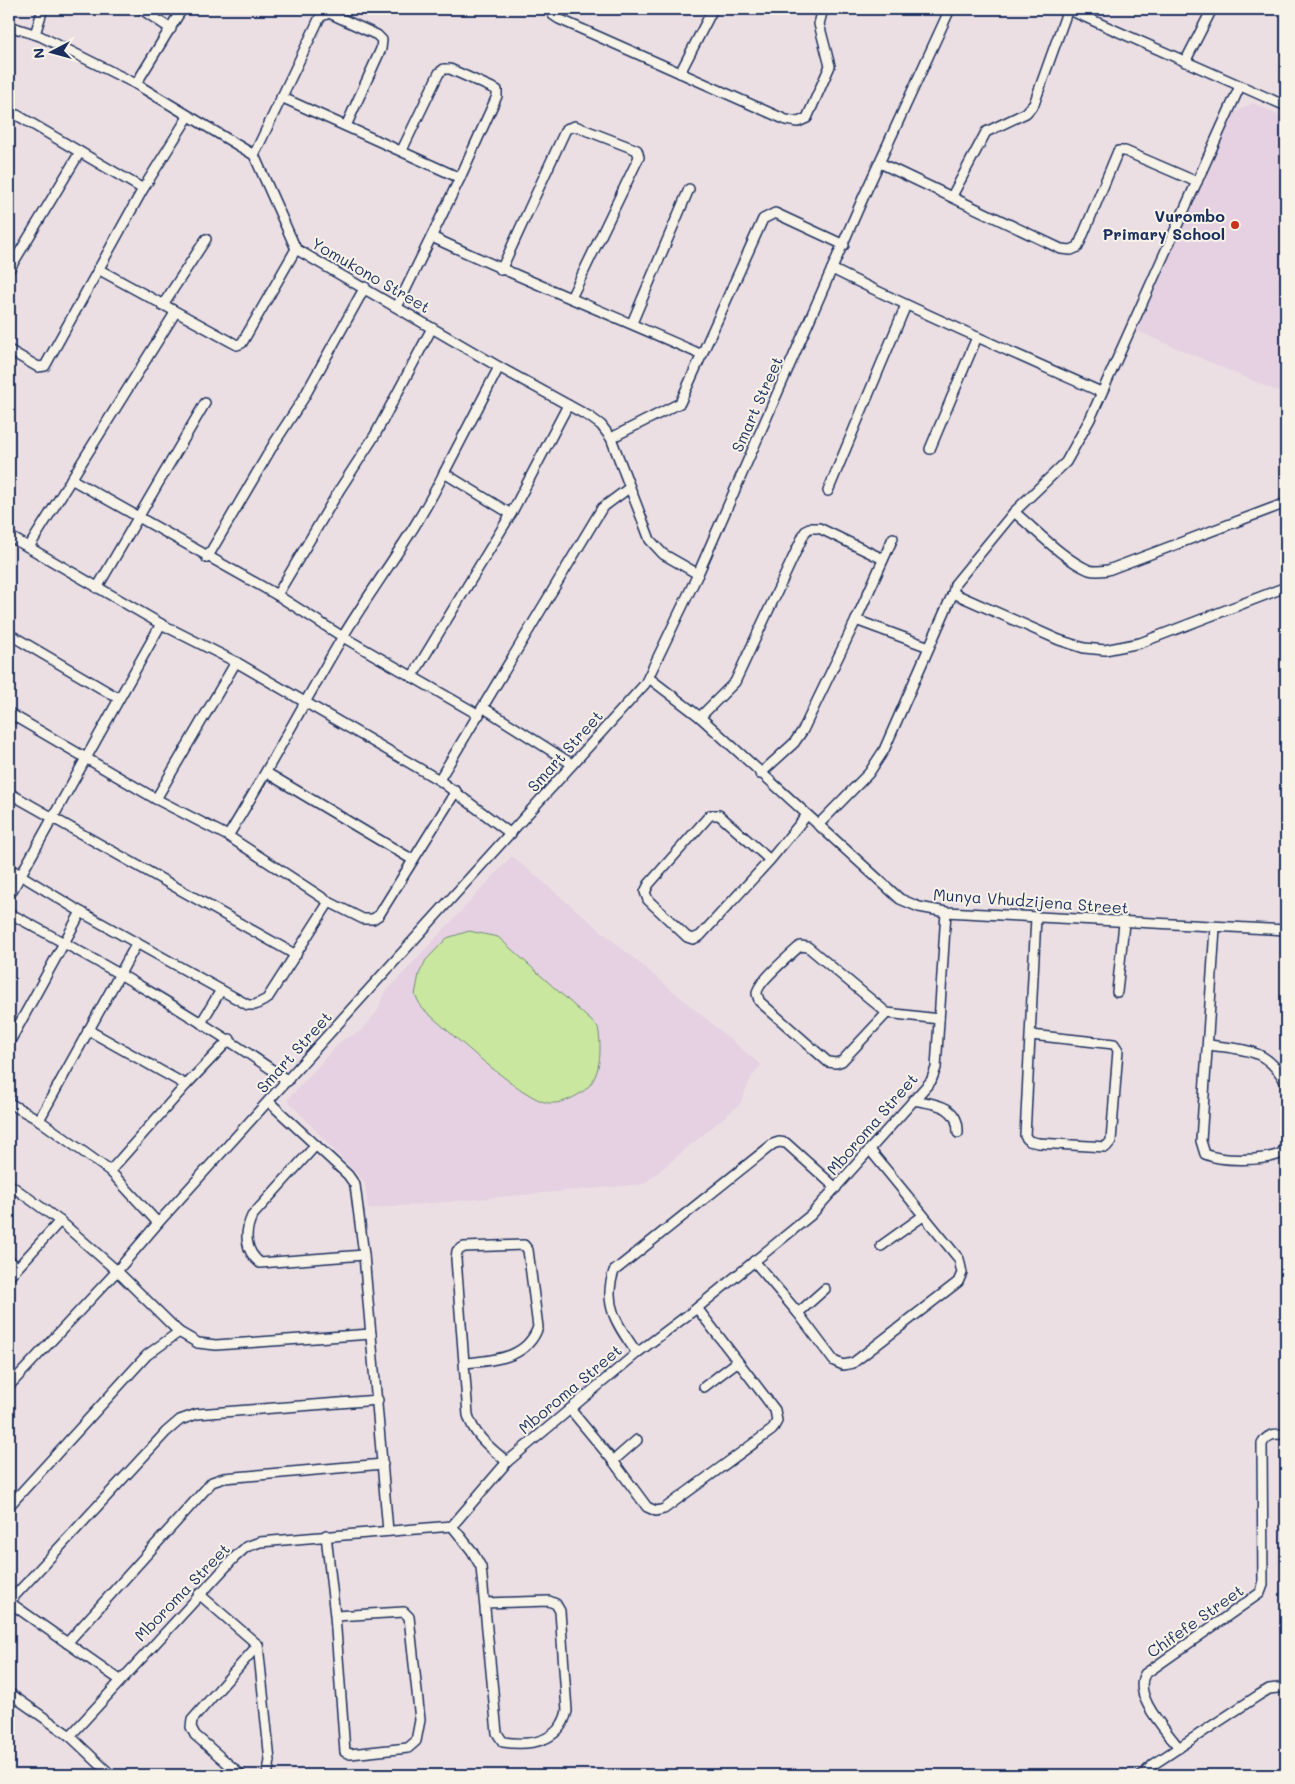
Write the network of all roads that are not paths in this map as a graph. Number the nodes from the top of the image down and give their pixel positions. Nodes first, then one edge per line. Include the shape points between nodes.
1 (43, 9) edge
2 (141, 9) edge
3 (182, 9) edge
4 (551, 9) edge
5 (713, 9) edge
6 (823, 9) edge
7 (950, 9) edge
8 (1068, 9) edge
9 (1212, 9) edge
10 (9, 26) edge
11 (171, 29) junction
12 (35, 34) junction
13 (1185, 62) junction
14 (680, 73) junction
15 (136, 84) junction
16 (1240, 86) junction
17 (281, 97) junction
18 (1286, 106) edge
19 (9, 116) edge
20 (188, 116) junction
21 (346, 126) junction
22 (402, 150) junction
23 (80, 152) junction
24 (254, 155) junction
25 (880, 163) junction
26 (460, 178) junction
27 (1197, 182) junction
28 (143, 189) junction
29 (689, 189) dead end
30 (952, 196) junction
31 (432, 237) junction
32 (206, 238) dead end
33 (844, 245) junction
34 (296, 249) junction
35 (832, 269) junction
36 (9, 270) edge
37 (98, 270) junction
38 (501, 270) junction
39 (365, 288) junction
40 (571, 298) junction
41 (906, 305) junction
42 (162, 306) junction
43 (396, 307) junction
44 (175, 313) junction
45 (632, 323) junction
46 (432, 328) junction
47 (977, 337) junction
48 (9, 350) edge
49 (702, 355) junction
50 (499, 367) junction
51 (1101, 392) junction
52 (205, 402) dead end
53 (568, 404) junction
54 (610, 438) junction
55 (930, 449) dead end
56 (444, 473) junction
57 (71, 479) junction
58 (629, 488) junction
59 (828, 490) dead end
60 (1286, 503) edge
61 (1014, 512) junction
62 (511, 514) junction
63 (138, 518) junction
64 (9, 536) edge
65 (893, 538) dead end
66 (29, 548) junction
67 (207, 558) junction
68 (883, 559) junction
69 (698, 574) junction
70 (1286, 587) edge
71 (98, 588) junction
72 (953, 593) junction
73 (277, 595) junction
74 (856, 620) junction
75 (161, 624) junction
76 (9, 634) edge
77 (343, 637) junction
78 (929, 648) junction
79 (236, 662) junction
80 (412, 677) junction
81 (649, 678) junction
82 (118, 698) junction
83 (305, 703) junction
84 (481, 712) junction
85 (9, 714) edge
86 (700, 718) junction
87 (86, 758) junction
88 (572, 764) junction
89 (267, 772) junction
90 (760, 774) junction
91 (439, 780) junction
92 (456, 792) junction
93 (9, 793) edge
94 (156, 799) junction
95 (807, 815) junction
96 (52, 818) junction
97 (818, 825) junction
98 (511, 834) junction
99 (228, 836) junction
100 (413, 860) junction
101 (770, 860) junction
102 (9, 868) edge
103 (20, 874) junction
104 (9, 896) edge
105 (330, 902) junction
106 (81, 912) junction
107 (946, 912) junction
108 (9, 913) edge
109 (1036, 917) junction
110 (1124, 923) junction
111 (1215, 928) junction
112 (1286, 930) edge
113 (65, 943) junction
114 (137, 943) junction
115 (296, 955) junction
116 (119, 975) junction
117 (221, 990) junction
118 (1117, 992) dead end
119 (887, 1013) junction
120 (939, 1019) junction
121 (201, 1022) junction
122 (88, 1030) junction
123 (1031, 1035) junction
124 (230, 1039) junction
125 (9, 1043) edge
126 (1209, 1045) junction
127 (288, 1081) junction
128 (1286, 1083) edge
129 (186, 1085) junction
130 (913, 1100) junction
131 (269, 1102) junction
132 (9, 1103) edge
133 (40, 1120) junction
134 (958, 1133) dead end
135 (1286, 1144) edge
136 (316, 1145) junction
137 (870, 1150) junction
138 (110, 1171) junction
139 (9, 1184) edge
140 (836, 1188) junction
141 (923, 1216) junction
142 (60, 1221) junction
143 (158, 1223) junction
144 (881, 1246) dead end
145 (364, 1255) junction
146 (9, 1260) edge
147 (754, 1261) junction
148 (17, 1268) junction
149 (117, 1271) junction
150 (9, 1277) edge
151 (825, 1290) dead end
152 (697, 1308) junction
153 (798, 1313) junction
154 (179, 1332) junction
155 (371, 1334) junction
156 (637, 1353) junction
157 (737, 1362) junction
158 (466, 1363) junction
159 (9, 1386) edge
160 (704, 1387) dead end
161 (378, 1400) junction
162 (570, 1410) junction
163 (1286, 1434) edge
164 (637, 1440) dead end
165 (613, 1461) junction
166 (507, 1462) junction
167 (383, 1464) junction
168 (9, 1506) edge
169 (452, 1526) junction
170 (388, 1530) junction
171 (326, 1535) junction
172 (199, 1594) junction
173 (484, 1603) junction
174 (335, 1616) junction
175 (67, 1643) junction
176 (258, 1645) junction
177 (120, 1680) junction
178 (1286, 1687) edge
179 (9, 1693) edge
180 (70, 1736) junction
181 (1179, 1748) junction
182 (111, 1775) edge
183 (241, 1775) edge
184 (267, 1775) edge
185 (1142, 1775) edge

1 - 12 street
2 - 11 street
3 - 11 street
4 - 14 street via 559,19
5 - 14 street
6 - 14 street via 819,24 830,66 807,118 798,122 786,120
7 - 25 street, Smart Street
8 - 13 street
8 - 30 street via 1034,104 1026,113 986,132
9 - 13 street
10 - 12 street
11 - 15 street
12 - 15 street
13 - 16 street
15 - 20 street
16 - 18 street
16 - 27 street
17 - 21 street
17 - 21 street via 320,17 329,13 382,40 381,49
17 - 24 street
19 - 23 street via 17,115
20 - 24 street
20 - 28 street
21 - 22 street
22 - 26 street
22 - 26 street via 439,73 444,69 450,68 491,87 497,90 497,96
23 - 28 street
23 - 36 street
24 - 34 street, Yomukono Street
25 - 30 street
25 - 33 street, Smart Street
26 - 31 street
27 - 30 street via 1125,151 1118,152 1078,248 1071,250 1061,249
27 - 51 street
28 - 37 street
29 - 45 street
31 - 38 street
31 - 43 street
32 - 42 street
33 - 35 street, Smart Street
33 - 49 street via 775,213 769,214 763,219
34 - 39 street, Yomukono Street
34 - 44 street via 242,343 232,344
35 - 41 street
35 - 69 street, Smart Street
37 - 42 street
37 - 48 street via 45,366 38,367
38 - 40 street
38 - 40 street via 566,129 575,126 637,150 639,157
39 - 43 street, Yomukono Street
39 - 67 street via 303,399
40 - 45 street
41 - 47 street
41 - 59 street
42 - 44 street
43 - 46 street, Yomukono Street
44 - 57 street
45 - 49 street
46 - 50 street, Yomukono Street
46 - 73 street via 375,436
47 - 51 street
47 - 55 street
49 - 54 street via 680,403
50 - 53 street, Yomukono Street
50 - 56 street
51 - 61 street via 1066,462
52 - 63 street
53 - 54 street, Yomukono Street via 590,416
53 - 62 street
54 - 58 street, Yomukono Street
56 - 62 street
56 - 77 street
57 - 63 street
57 - 66 street
58 - 69 street, Yomukono Street via 650,540 663,554
58 - 84 street via 602,508
60 - 61 street via 1098,572 1089,570 1063,553
61 - 72 street via 960,576 954,584
62 - 80 street
63 - 67 street
63 - 71 street
64 - 66 street
65 - 68 street
66 - 71 street
67 - 73 street
68 - 74 street
68 - 86 street via 819,528 809,528 735,682
69 - 81 street, Smart Street
70 - 72 street via 1140,643 1105,650 1084,648 1059,640
71 - 75 street
72 - 78 street
73 - 77 street
74 - 78 street
74 - 90 street via 803,730 794,743
75 - 79 street
75 - 82 street
76 - 82 street
77 - 80 street
77 - 83 street
78 - 97 street via 896,725 869,773
79 - 83 street
79 - 94 street
80 - 84 street
81 - 86 street, Munya Vhudzijena Street
81 - 88 street, Smart Street
82 - 87 street
83 - 89 street
83 - 91 street
84 - 88 street
84 - 91 street
85 - 87 street
86 - 90 street, Munya Vhudzijena Street
87 - 94 street
87 - 96 street
88 - 98 street, Smart Street
89 - 99 street
89 - 100 street
90 - 95 street, Munya Vhudzijena Street
91 - 92 street
92 - 98 street
92 - 100 street
93 - 96 street
94 - 99 street
95 - 97 street, Munya Vhudzijena Street
95 - 101 street
96 - 103 street
96 - 115 street
97 - 107 street, Munya Vhudzijena Street via 900,899
98 - 127 street, Smart Street
99 - 105 street
100 - 105 street via 379,915 373,919 363,919
101 - 101 street via 700,936 693,939 648,900 645,892 710,815 719,815
102 - 103 street
103 - 104 street
103 - 106 street
105 - 115 street
106 - 113 street
106 - 114 street
107 - 109 street, Munya Vhudzijena Street
107 - 120 street, Mboroma Street
108 - 113 street
109 - 110 street, Munya Vhudzijena Street
109 - 123 street
110 - 111 street, Munya Vhudzijena Street
110 - 118 street
111 - 112 street, Munya Vhudzijena Street
111 - 126 street
113 - 116 street
113 - 125 street
114 - 116 street
114 - 117 street
115 - 117 street via 272,993 260,1004 248,1005
116 - 121 street
116 - 122 street
117 - 121 street
119 - 119 street via 808,947 800,946 793,952 760,985 757,993 760,1001 828,1062 842,1061
119 - 120 street
120 - 130 street, Mboroma Street via 936,1068 931,1080
121 - 124 street
122 - 129 street
122 - 133 street
123 - 123 street via 1025,1136 1029,1141 1038,1143 1106,1147 1111,1141 1118,1050 1114,1044
124 - 127 street
124 - 129 street
126 - 128 street via 1250,1051 1268,1058
126 - 135 street via 1201,1141 1205,1154 1214,1158 1271,1159 1282,1153
127 - 131 street, Smart Street
129 - 138 street
130 - 134 street via 937,1104 952,1112 958,1122
130 - 137 street, Mboroma Street
131 - 136 street
131 - 143 street, Smart Street
132 - 133 street
133 - 138 street
136 - 145 street via 355,1185
136 - 145 street via 252,1216 246,1228 252,1257 260,1264
137 - 140 street, Mboroma Street
137 - 141 street
138 - 143 street
139 - 142 street
140 - 147 street, Mboroma Street via 810,1215
140 - 156 street via 786,1143 773,1144 614,1271 611,1280 612,1312 615,1322
141 - 144 street
141 - 153 street via 959,1259 962,1272 958,1282 853,1363 843,1365 834,1361
142 - 148 street
142 - 149 street
143 - 149 street, Smart Street
145 - 155 street
146 - 148 street
147 - 152 street, Mboroma Street
147 - 153 street
148 - 150 street
149 - 154 street
149 - 159 street, Smart Street
151 - 153 street
152 - 156 street, Mboroma Street
152 - 157 street
154 - 155 street via 198,1343 216,1345
154 - 168 street via 148,1355
155 - 161 street
156 - 162 street, Mboroma Street
157 - 160 street
157 - 165 street via 775,1410 777,1421 772,1430 664,1509 656,1511 647,1506
158 - 158 street via 457,1251 464,1247 524,1245 528,1250 538,1328 534,1338 507,1358
158 - 166 street via 471,1427
161 - 167 street
161 - 175 street via 197,1414 180,1420 9,1602
162 - 165 street
162 - 166 street, Mboroma Street
163 - 181 street, Chifefe Street via 1273,1434 1262,1444 1263,1585 1260,1593 1144,1674 1142,1679 1143,1698
164 - 165 street
166 - 169 street, Mboroma Street
167 - 170 street
167 - 175 street via 224,1478 212,1482
169 - 170 street, Mboroma Street
169 - 173 street via 478,1559
170 - 171 street, Mboroma Street
171 - 172 street, Mboroma Street via 260,1542 246,1547
171 - 174 street
172 - 176 street
172 - 177 street, Mboroma Street
173 - 173 street via 497,1733 503,1742 542,1741 552,1736 565,1720 567,1711 560,1611 549,1601
174 - 174 street via 345,1752 408,1748 416,1741 420,1720 409,1617 404,1612
175 - 177 street
176 - 183 street via 192,1720 191,1727 195,1735
176 - 184 street via 270,1761
177 - 180 street, Mboroma Street
178 - 181 street via 1260,1694
179 - 180 street
180 - 182 street
181 - 185 street

